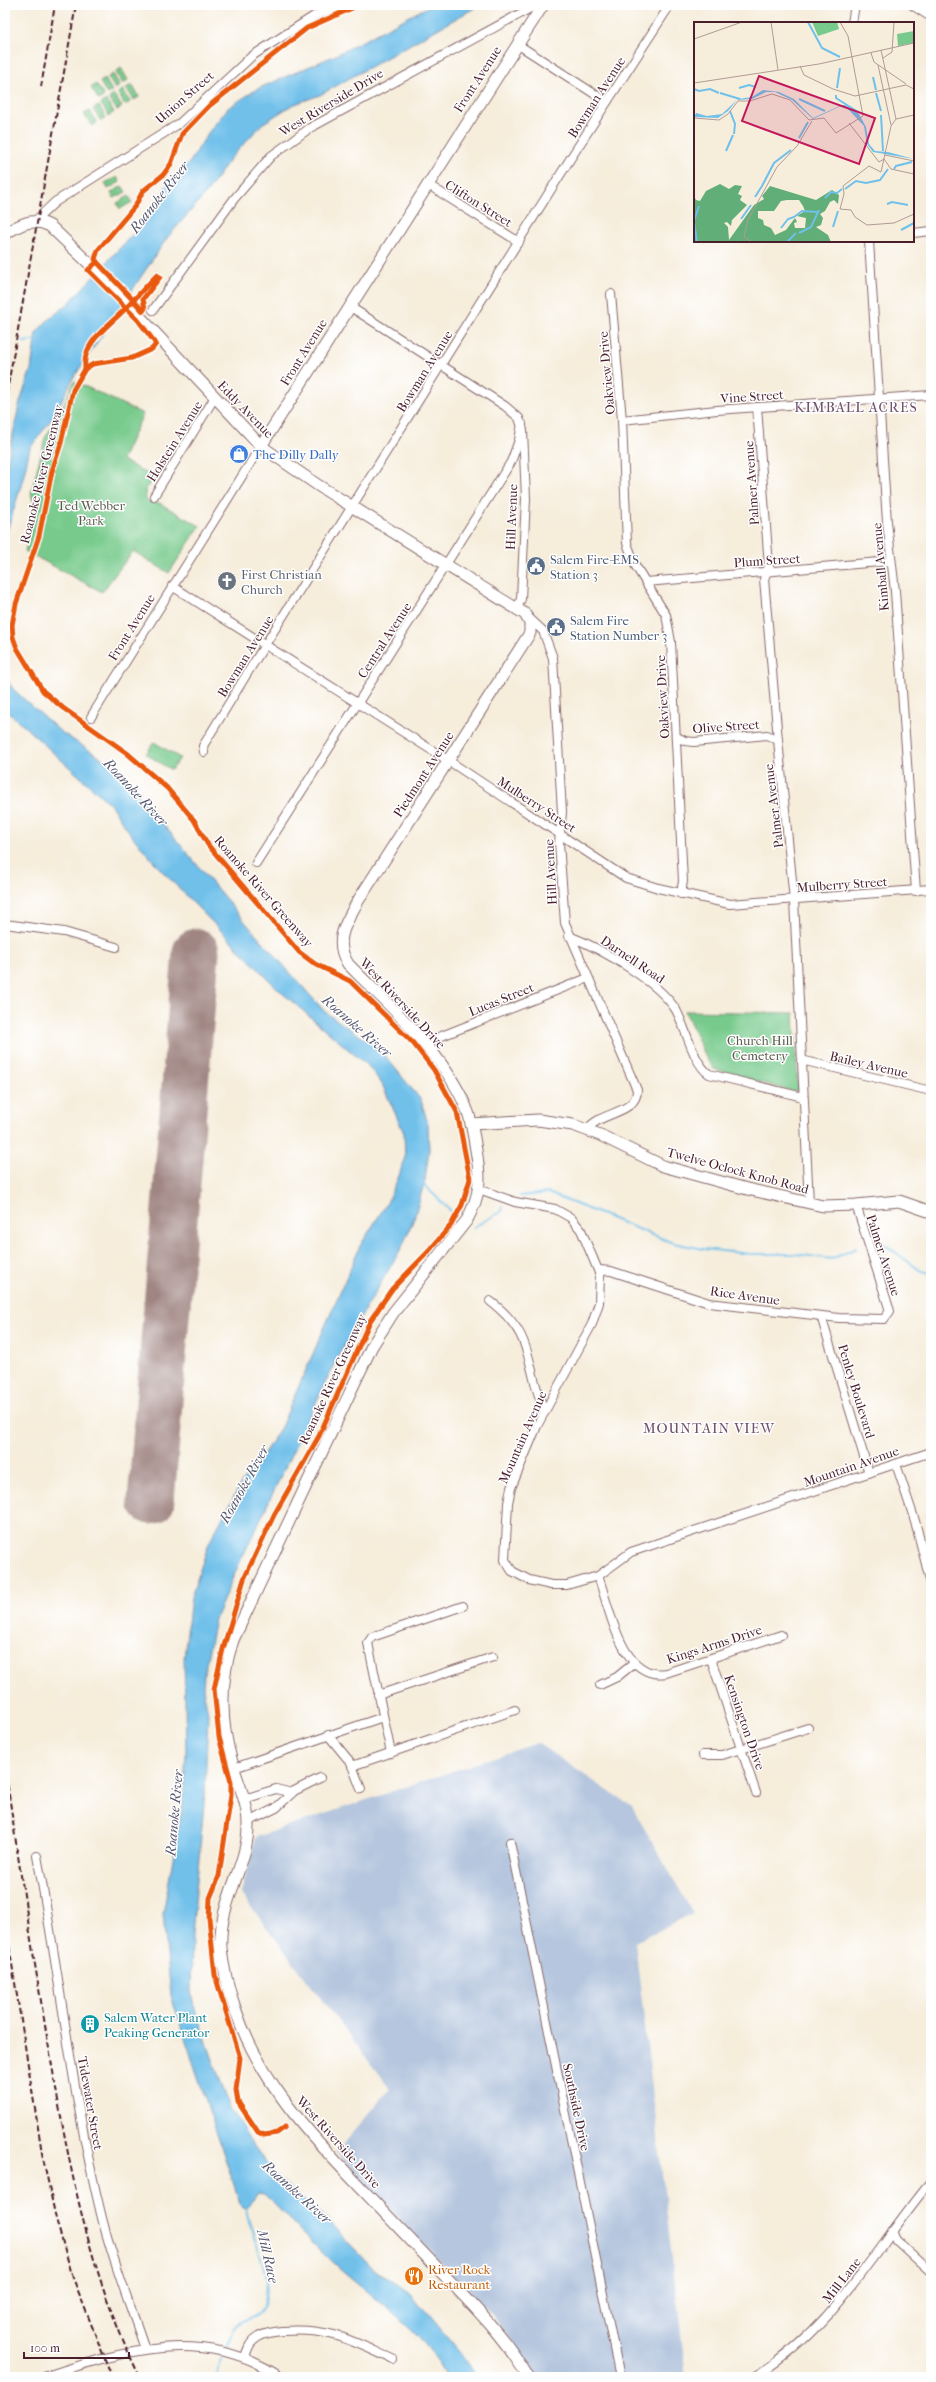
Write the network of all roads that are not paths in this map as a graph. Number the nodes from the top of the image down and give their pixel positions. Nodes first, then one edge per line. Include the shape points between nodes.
1 (340, 5) edge
2 (536, 5) edge
3 (543, 5) edge
4 (670, 5) edge
5 (855, 5) edge
6 (912, 5) edge
7 (931, 17) edge
8 (852, 22) edge
9 (517, 44) junction
10 (607, 102) junction
11 (427, 184) junction
12 (35, 221) junction
13 (931, 232) edge
14 (914, 233) edge
15 (5, 234) edge
16 (519, 242) junction
17 (869, 242) edge
18 (610, 294) dead end
19 (349, 306) junction
20 (153, 310) dead end
21 (442, 366) junction
22 (931, 395) edge
23 (215, 398) junction
24 (880, 398) junction
25 (757, 407) junction
26 (622, 420) junction
27 (522, 424) junction
28 (261, 446) junction
29 (154, 496) dead end
30 (352, 507) junction
31 (891, 561) junction
32 (446, 565) junction
33 (767, 572) junction
34 (646, 582) junction
35 (172, 586) junction
36 (517, 609) junction
37 (529, 618) junction
38 (265, 646) junction
39 (357, 704) junction
40 (91, 717) dead end
41 (677, 737) junction
42 (778, 740) junction
43 (204, 752) dead end
44 (449, 761) junction
45 (560, 833) junction
46 (256, 863) dead end
47 (931, 889) edge
48 (916, 891) junction
49 (681, 894) junction
50 (794, 900) junction
51 (5, 924) edge
52 (569, 936) junction
53 (116, 947) dead end
54 (341, 947) joint
55 (588, 978) junction
56 (424, 1043) junction
57 (801, 1060) junction
58 (931, 1091) edge
59 (803, 1097) junction
60 (471, 1124) junction
61 (588, 1130) junction
62 (479, 1189) junction
63 (809, 1203) junction
64 (856, 1205) junction
65 (931, 1212) edge
66 (599, 1270) junction
67 (490, 1301) dead end
68 (890, 1312) joint
69 (821, 1316) junction
70 (545, 1412) junction
71 (931, 1452) edge
72 (896, 1464) junction
73 (869, 1473) junction
74 (598, 1576) junction
75 (931, 1584) edge
76 (463, 1606) dead end
77 (781, 1635) dead end
78 (493, 1657) dead end
79 (711, 1659) junction
80 (634, 1664) junction
81 (600, 1685) dead end
82 (378, 1695) junction
83 (515, 1710) dead end
84 (383, 1717) junction
85 (808, 1728) dead end
86 (328, 1735) junction
87 (741, 1750) junction
88 (391, 1753) junction
89 (703, 1755) dead end
90 (352, 1766) junction
91 (234, 1768) junction
92 (320, 1778) dead end
93 (361, 1789) dead end
94 (756, 1792) dead end
95 (292, 1793) junction
96 (244, 1799) junction
97 (248, 1822) junction
98 (510, 1842) dead end
99 (37, 1856) dead end
100 (931, 2181) edge
101 (892, 2231) junction
102 (931, 2272) edge
103 (145, 2349) junction
104 (244, 2358) junction
105 (392, 2359) dead end
106 (44, 2377) edge
107 (281, 2377) edge
108 (528, 2377) edge
109 (620, 2377) edge
110 (753, 2377) edge

1 - 12 street, Union Street via 314,16 252,56 180,123 55,202
2 - 20 street, West Riverside Drive via 310,128 270,156 234,199
3 - 9 street, Front Avenue
4 - 10 street, Bowman Avenue
5 - 8 street
6 - 7 street
9 - 10 street
9 - 11 street, Front Avenue
10 - 16 street, Bowman Avenue
11 - 16 street, Clifton Street
11 - 19 street, Front Avenue
12 - 15 street, Union Street via 23,224
12 - 23 street, Eddy Avenue via 50,226 97,271
13 - 14 street
16 - 21 street, Bowman Avenue
17 - 24 street, Kimball Avenue
18 - 26 street, Oakview Drive
19 - 21 street
19 - 28 street, Front Avenue
21 - 27 street via 505,406
21 - 30 street, Bowman Avenue
22 - 24 street, Vine Street
23 - 28 street, Eddy Avenue
23 - 29 street, Holstein Avenue
24 - 25 street, Vine Street
24 - 31 street, Kimball Avenue
25 - 26 street, Vine Street
25 - 33 street, Palmer Avenue via 769,566
26 - 34 street, Oakview Drive via 627,538 635,565
27 - 32 street, Central Avenue via 511,462
27 - 36 street, Hill Avenue via 526,507 521,600
28 - 30 street, Eddy Avenue
28 - 35 street, Front Avenue
30 - 32 street, Eddy Avenue
30 - 38 street, Bowman Avenue
31 - 33 street, Plum Street
31 - 48 street, Kimball Avenue
32 - 36 street, Eddy Avenue
32 - 39 street, Central Avenue
33 - 34 street, Plum Street
33 - 42 street, Palmer Avenue via 764,579
34 - 41 street, Oakview Drive via 669,624
35 - 38 street, Mulberry Street
35 - 40 street, Front Avenue
36 - 37 street, Eddy Avenue
37 - 44 street, Piedmont Avenue via 530,633
37 - 45 street, Hill Avenue via 543,631 553,658 562,812
38 - 39 street, Mulberry Street
38 - 43 street, Bowman Avenue via 203,746
39 - 44 street, Mulberry Street
39 - 46 street, Central Avenue
41 - 42 street, Olive Street via 694,742 766,735
41 - 49 street, Oakview Drive via 683,881
42 - 50 street, Palmer Avenue
44 - 45 street, Mulberry Street
44 - 54 street, Piedmont Avenue via 358,901 342,930
45 - 49 street, Mulberry Street via 626,878
45 - 52 street, Hill Avenue via 564,916
47 - 48 street, Mulberry Street
48 - 50 street, Mulberry Street
49 - 50 street, Mulberry Street via 730,904
50 - 57 street, Palmer Avenue
51 - 53 street via 64,932
52 - 55 street, Hill Avenue
52 - 59 street, Darnell Road via 598,948 664,996 676,1010 701,1067 709,1074
54 - 56 street, West Riverside Drive via 348,964
55 - 56 street, Lucas Street
55 - 61 street, Hill Avenue via 637,1090 634,1102 595,1121
56 - 60 street, West Riverside Drive via 456,1088
57 - 58 street, Bailey Avenue
57 - 59 street, Palmer Avenue
59 - 63 street, Palmer Avenue
60 - 61 street, Twelve Oclock Knob Road via 538,1120
60 - 62 street, West Riverside Drive via 479,1165
61 - 63 street, Twelve Oclock Knob Road via 663,1166
62 - 66 street, Mountain Avenue via 515,1202 555,1209 567,1216 581,1230
62 - 91 street, West Riverside Drive via 467,1220 393,1313 372,1346 236,1631 222,1687 224,1728
63 - 64 street, Twelve Oclock Knob Road
64 - 65 street, Twelve Oclock Knob Road via 900,1201
64 - 68 street, Palmer Avenue
66 - 69 street, Rice Avenue via 611,1271 709,1303
66 - 70 street, Mountain Avenue via 598,1302 592,1324
67 - 70 street via 511,1319 520,1332
68 - 69 street, Rice Avenue via 884,1319 876,1320
69 - 73 street, Penley Boulevard
70 - 74 street, Mountain Avenue via 511,1488 508,1502 506,1560 512,1571 519,1576 540,1583 567,1584
71 - 72 street, Mountain Avenue
72 - 73 street, Mountain Avenue
72 - 75 street via 915,1521
73 - 74 street, Mountain Avenue via 631,1552
74 - 80 street via 624,1650
76 - 82 street via 369,1639
77 - 79 street, Kings Arms Drive
78 - 82 street
79 - 80 street, Kings Arms Drive via 661,1674 646,1672
79 - 87 street, Kensington Drive
80 - 81 street via 617,1677
82 - 84 street
83 - 88 street
84 - 86 street
84 - 88 street
85 - 87 street
86 - 90 street
86 - 91 street
87 - 89 street via 718,1756
87 - 94 street, Kensington Drive
88 - 90 street
90 - 93 street
91 - 96 street, West Riverside Drive
92 - 95 street
95 - 96 street via 276,1789
95 - 97 street via 276,1808
96 - 97 street, West Riverside Drive
97 - 108 street, West Riverside Drive via 247,1842 225,1906 221,1949 233,2002 252,2050 303,2127 467,2298 496,2331
98 - 109 street, Southside Drive
99 - 103 street, Tidewater Street via 92,2177 107,2236
100 - 101 street, Mill Lane
101 - 102 street via 896,2240
101 - 110 street, Mill Lane via 833,2310 785,2354
103 - 104 street via 191,2346
103 - 106 street
104 - 105 street via 253,2341 267,2333 313,2330 344,2338
104 - 107 street

